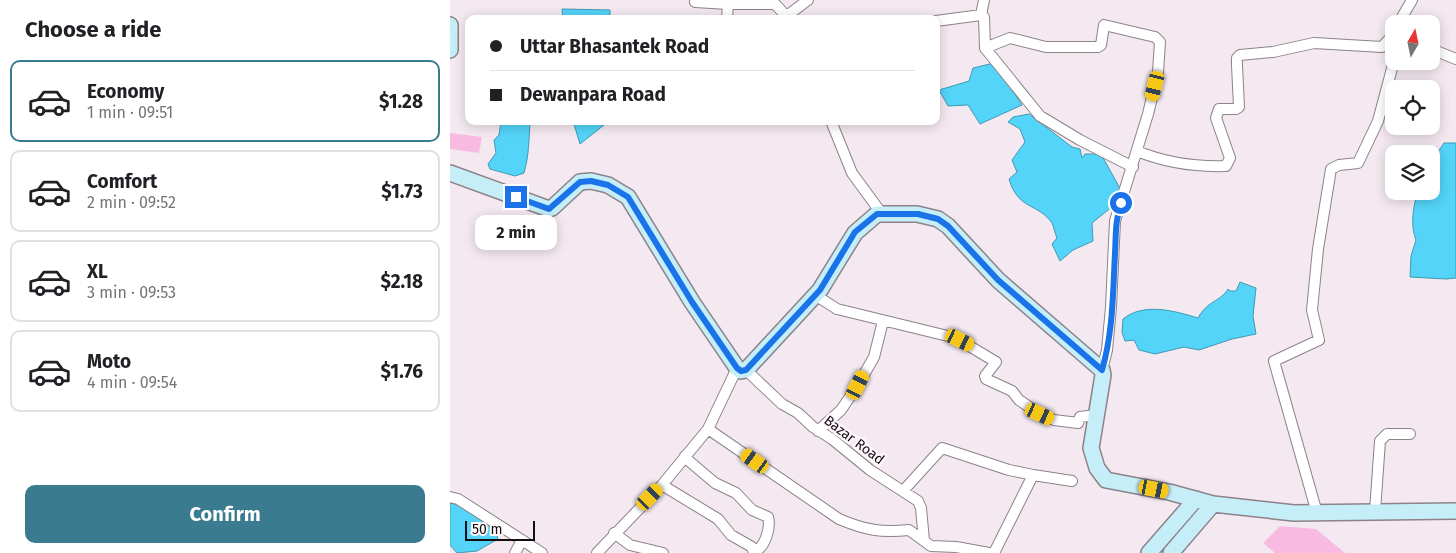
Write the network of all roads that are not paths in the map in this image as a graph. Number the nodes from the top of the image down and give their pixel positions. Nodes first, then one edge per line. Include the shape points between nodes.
1 (808, 0) edge
2 (984, 0) edge
3 (1412, 0) edge
4 (695, 1) edge
5 (728, 4) junction
6 (727, 15) edge
7 (787, 15) edge
8 (791, 15) edge
9 (981, 15) junction
10 (1403, 15) edge
11 (940, 20) edge
12 (450, 25) edge
13 (1385, 44) edge
14 (985, 48) junction
15 (450, 50) edge
16 (1440, 53) edge
17 (1456, 59) edge
18 (1392, 70) edge
19 (834, 125) edge
20 (1137, 151) junction
21 (1132, 166) junction
22 (450, 173) edge
23 (882, 214) junction
24 (815, 296) junction
25 (884, 321) junction
26 (741, 369) junction
27 (1102, 370) junction
28 (1096, 415) junction
29 (708, 429) junction
30 (818, 431) junction
31 (1410, 434) dead end
32 (685, 456) junction
33 (1034, 475) junction
34 (1072, 481) dead end
35 (662, 485) junction
36 (903, 491) junction
37 (450, 497) edge
38 (1196, 499) junction
39 (1213, 504) junction
40 (1456, 511) edge
41 (1375, 512) junction
42 (1317, 513) junction
43 (614, 533) junction
44 (522, 540) junction
45 (927, 547) edge
46 (754, 552) edge
47 (515, 553) edge
48 (542, 553) edge
49 (597, 553) edge
50 (663, 553) edge
51 (989, 553) edge
52 (994, 553) edge
53 (1149, 553) edge
54 (1172, 553) edge

1 - 8 street
2 - 9 street
3 - 10 street
4 - 5 street
5 - 6 street
5 - 7 street via 775,4
9 - 11 street
9 - 14 street via 984,17
12 - 15 street
13 - 20 street via 1382,47 1314,43 1240,55 1237,58 1239,107 1219,109 1216,118 1230,158 1226,166 1206,167 1161,160
14 - 20 street via 1010,38 1046,47 1098,47 1104,25 1155,36 1160,42 1158,72
14 - 21 street via 1040,116
16 - 17 street
18 - 42 street via 1378,121 1358,163 1331,169 1312,310 1319,340 1274,361
19 - 23 street via 852,173
20 - 21 street
21 - 27 street via 1115,221 1112,307
22 - 26 street via 549,209 580,182 603,184 628,197 692,302
23 - 24 street via 877,214 855,232
23 - 27 street via 918,214 938,219 948,226 998,280
24 - 25 street via 838,308
24 - 26 street
25 - 28 street via 956,338 972,346 996,362 986,378 1012,391 1030,407 1054,420 1078,423 1080,417
25 - 30 street via 874,357 858,385 841,410
26 - 29 street
26 - 30 street, Bazar Road
27 - 28 street via 1104,375
28 - 38 street via 1091,448 1097,468 1106,480
29 - 32 street
29 - 45 street via 839,519 883,532 909,530
30 - 36 street, Bazar Road
31 - 41 street via 1387,434 1380,440
32 - 35 street
32 - 46 street via 715,484 736,493 752,510 768,517 770,523 763,545
33 - 34 street
33 - 36 street via 942,448
33 - 52 street
35 - 43 street
35 - 46 street via 718,519
36 - 45 street, Bazar Road via 918,501
37 - 44 street
38 - 39 street
38 - 53 street
39 - 42 street
39 - 54 street
40 - 41 street
41 - 42 street
43 - 49 street
43 - 50 street via 630,545
44 - 47 street
44 - 48 street
45 - 51 street via 956,546

